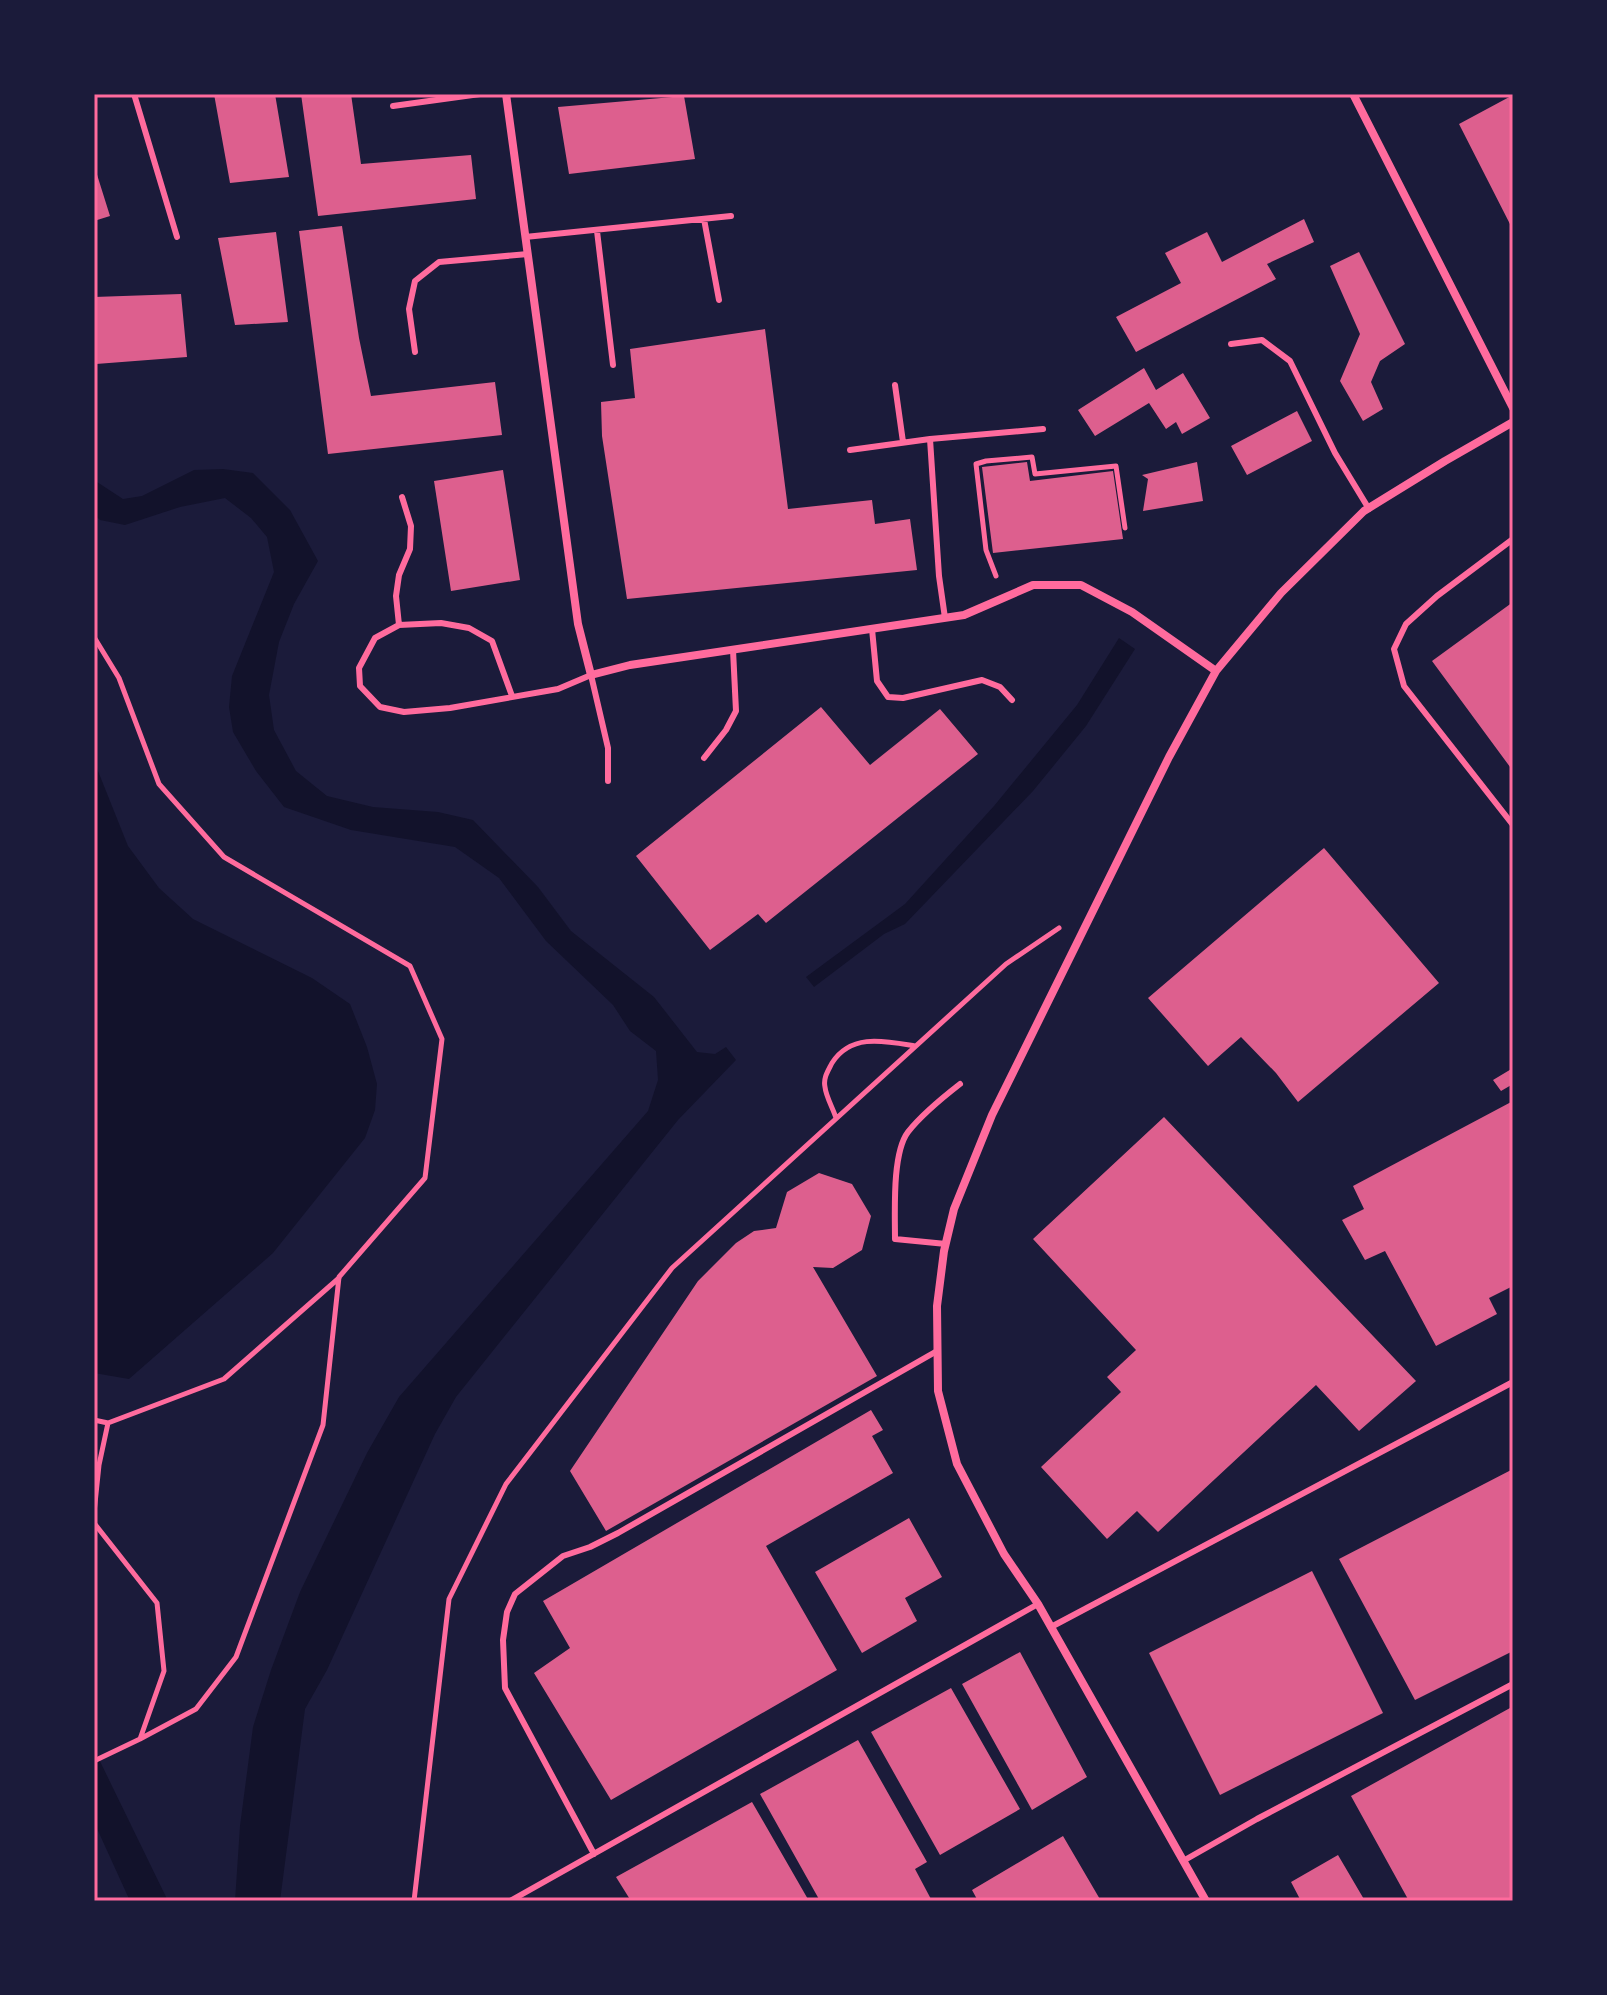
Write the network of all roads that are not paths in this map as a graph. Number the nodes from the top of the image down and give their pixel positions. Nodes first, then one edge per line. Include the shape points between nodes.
1 (134, 94) edge
2 (480, 94) edge
3 (506, 94) edge
4 (1353, 94) edge
5 (393, 106) dead end
6 (731, 216) dead end
7 (704, 219) junction
8 (597, 231) junction
9 (177, 237) dead end
10 (525, 237) junction
11 (528, 254) junction
12 (719, 300) dead end
13 (1231, 344) dead end
14 (415, 352) dead end
15 (613, 365) dead end
16 (895, 385) dead end
17 (1513, 408) edge
18 (1513, 422) edge
19 (1043, 429) dead end
20 (930, 439) junction
21 (903, 442) junction
22 (850, 450) dead end
23 (402, 497) dead end
24 (1369, 509) junction
25 (1513, 539) edge
26 (945, 618) junction
27 (399, 625) junction
28 (872, 629) junction
29 (733, 650) junction
30 (1216, 671) junction
31 (591, 675) junction
32 (512, 696) junction
33 (1012, 700) dead end
34 (704, 758) dead end
35 (608, 781) dead end
36 (1513, 825) edge
37 (960, 1084) dead end
38 (946, 1244) junction
39 (937, 1351) junction
40 (1513, 1382) edge
41 (1038, 1604) junction
42 (1051, 1627) junction
43 (1513, 1684) edge
44 (594, 1854) junction
45 (1183, 1861) junction
46 (510, 1901) edge
47 (1206, 1901) edge

1 - 9 lane
2 - 5 lane
3 - 10 street
4 - 17 street
6 - 7 lane
7 - 8 lane
7 - 12 lane
8 - 10 lane
8 - 15 lane
10 - 11 street
11 - 14 lane via 439,262 415,281 409,309
11 - 31 street via 578,624
13 - 24 lane via 1262,340 1290,361
16 - 21 lane
18 - 24 street
19 - 20 lane
20 - 21 lane
20 - 26 lane
21 - 22 lane
23 - 27 lane via 411,526 396,596
24 - 30 street via 1281,593
25 - 36 lane via 1406,624 1394,649 1404,686
26 - 28 street
26 - 30 street via 1033,585 1081,585 1132,612
27 - 32 lane via 441,623 469,628 492,641
27 - 32 lane via 375,638 359,668 360,686 380,707 404,712
28 - 29 street
28 - 33 lane via 877,681 888,697 982,680 1000,687
29 - 31 street
29 - 34 lane via 736,711
30 - 38 street via 992,1115 954,1209
31 - 32 lane via 558,689
31 - 35 lane via 608,748
37 - 38 lane via 906,1134 895,1178 895,1239
38 - 39 street
39 - 41 street via 938,1391 957,1464 1004,1554
39 - 44 lane via 618,1533 563,1556 515,1594 503,1640 505,1688
40 - 42 lane
41 - 42 street
41 - 44 lane
42 - 45 street
43 - 45 lane
44 - 46 lane
45 - 47 street

